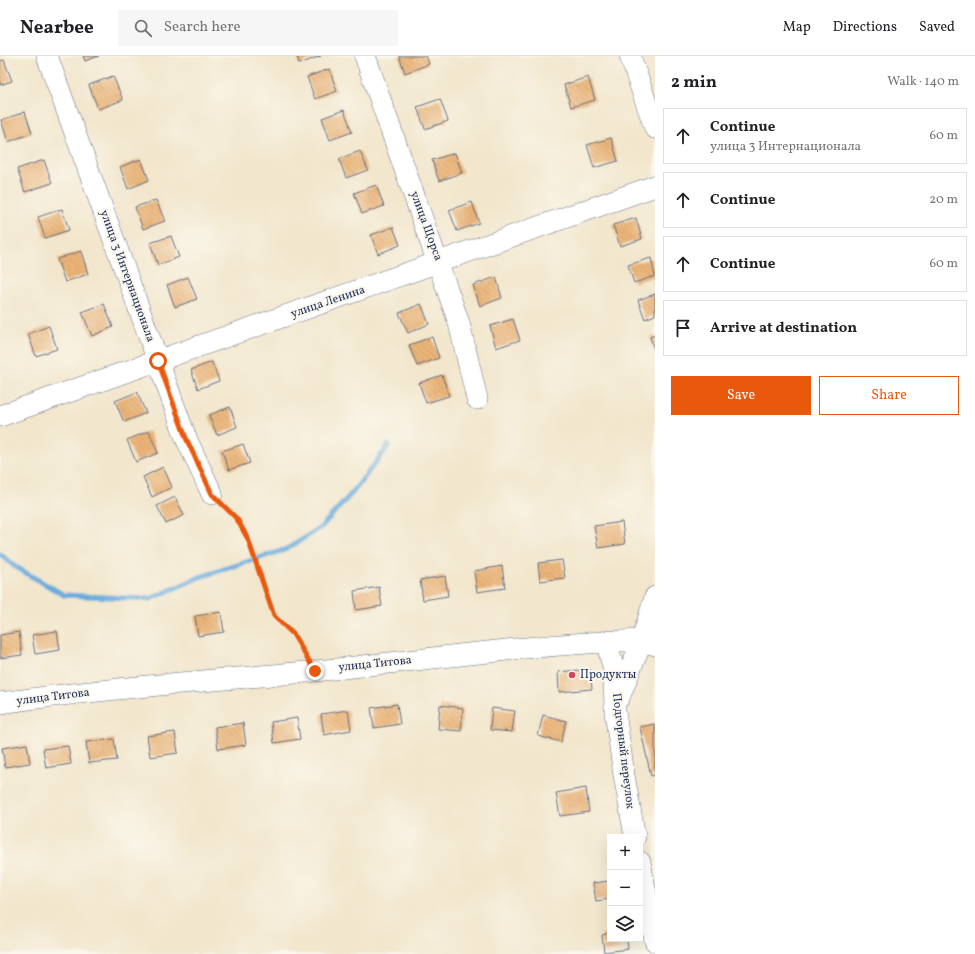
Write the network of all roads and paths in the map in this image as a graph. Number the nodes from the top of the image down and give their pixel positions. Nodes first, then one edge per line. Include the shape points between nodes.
1 (47, 56) edge
2 (365, 56) edge
3 (630, 56) edge
4 (655, 128) edge
5 (655, 186) edge
6 (439, 263) junction
7 (158, 361) junction
8 (476, 399) dead end
9 (0, 416) edge
10 (212, 494) joint
11 (655, 597) edge
12 (606, 641) junction
13 (648, 642) edge
14 (315, 671) junction
15 (0, 703) edge
16 (615, 712) junction
17 (634, 834) edge
18 (642, 870) edge
19 (655, 942) edge

1 - 7 street, улица 3 Интернационала
2 - 6 street, улица Щорса
3 - 4 street
5 - 6 street, улица Ленина
6 - 7 street, улица Ленина
6 - 8 street, улица Щорса via 459,323
7 - 9 street, улица Ленина
7 - 10 street, улица 3 Интернационала via 186,438
10 - 14 path via 237,519 248,539 274,616 293,634
11 - 13 street
12 - 13 street, улица Титова
12 - 14 street, улица Титова
12 - 16 street, Подгорный переулок via 614,670
13 - 16 street
14 - 15 street, улица Титова via 55,695
16 - 17 street, Подгорный переулок
18 - 19 street

